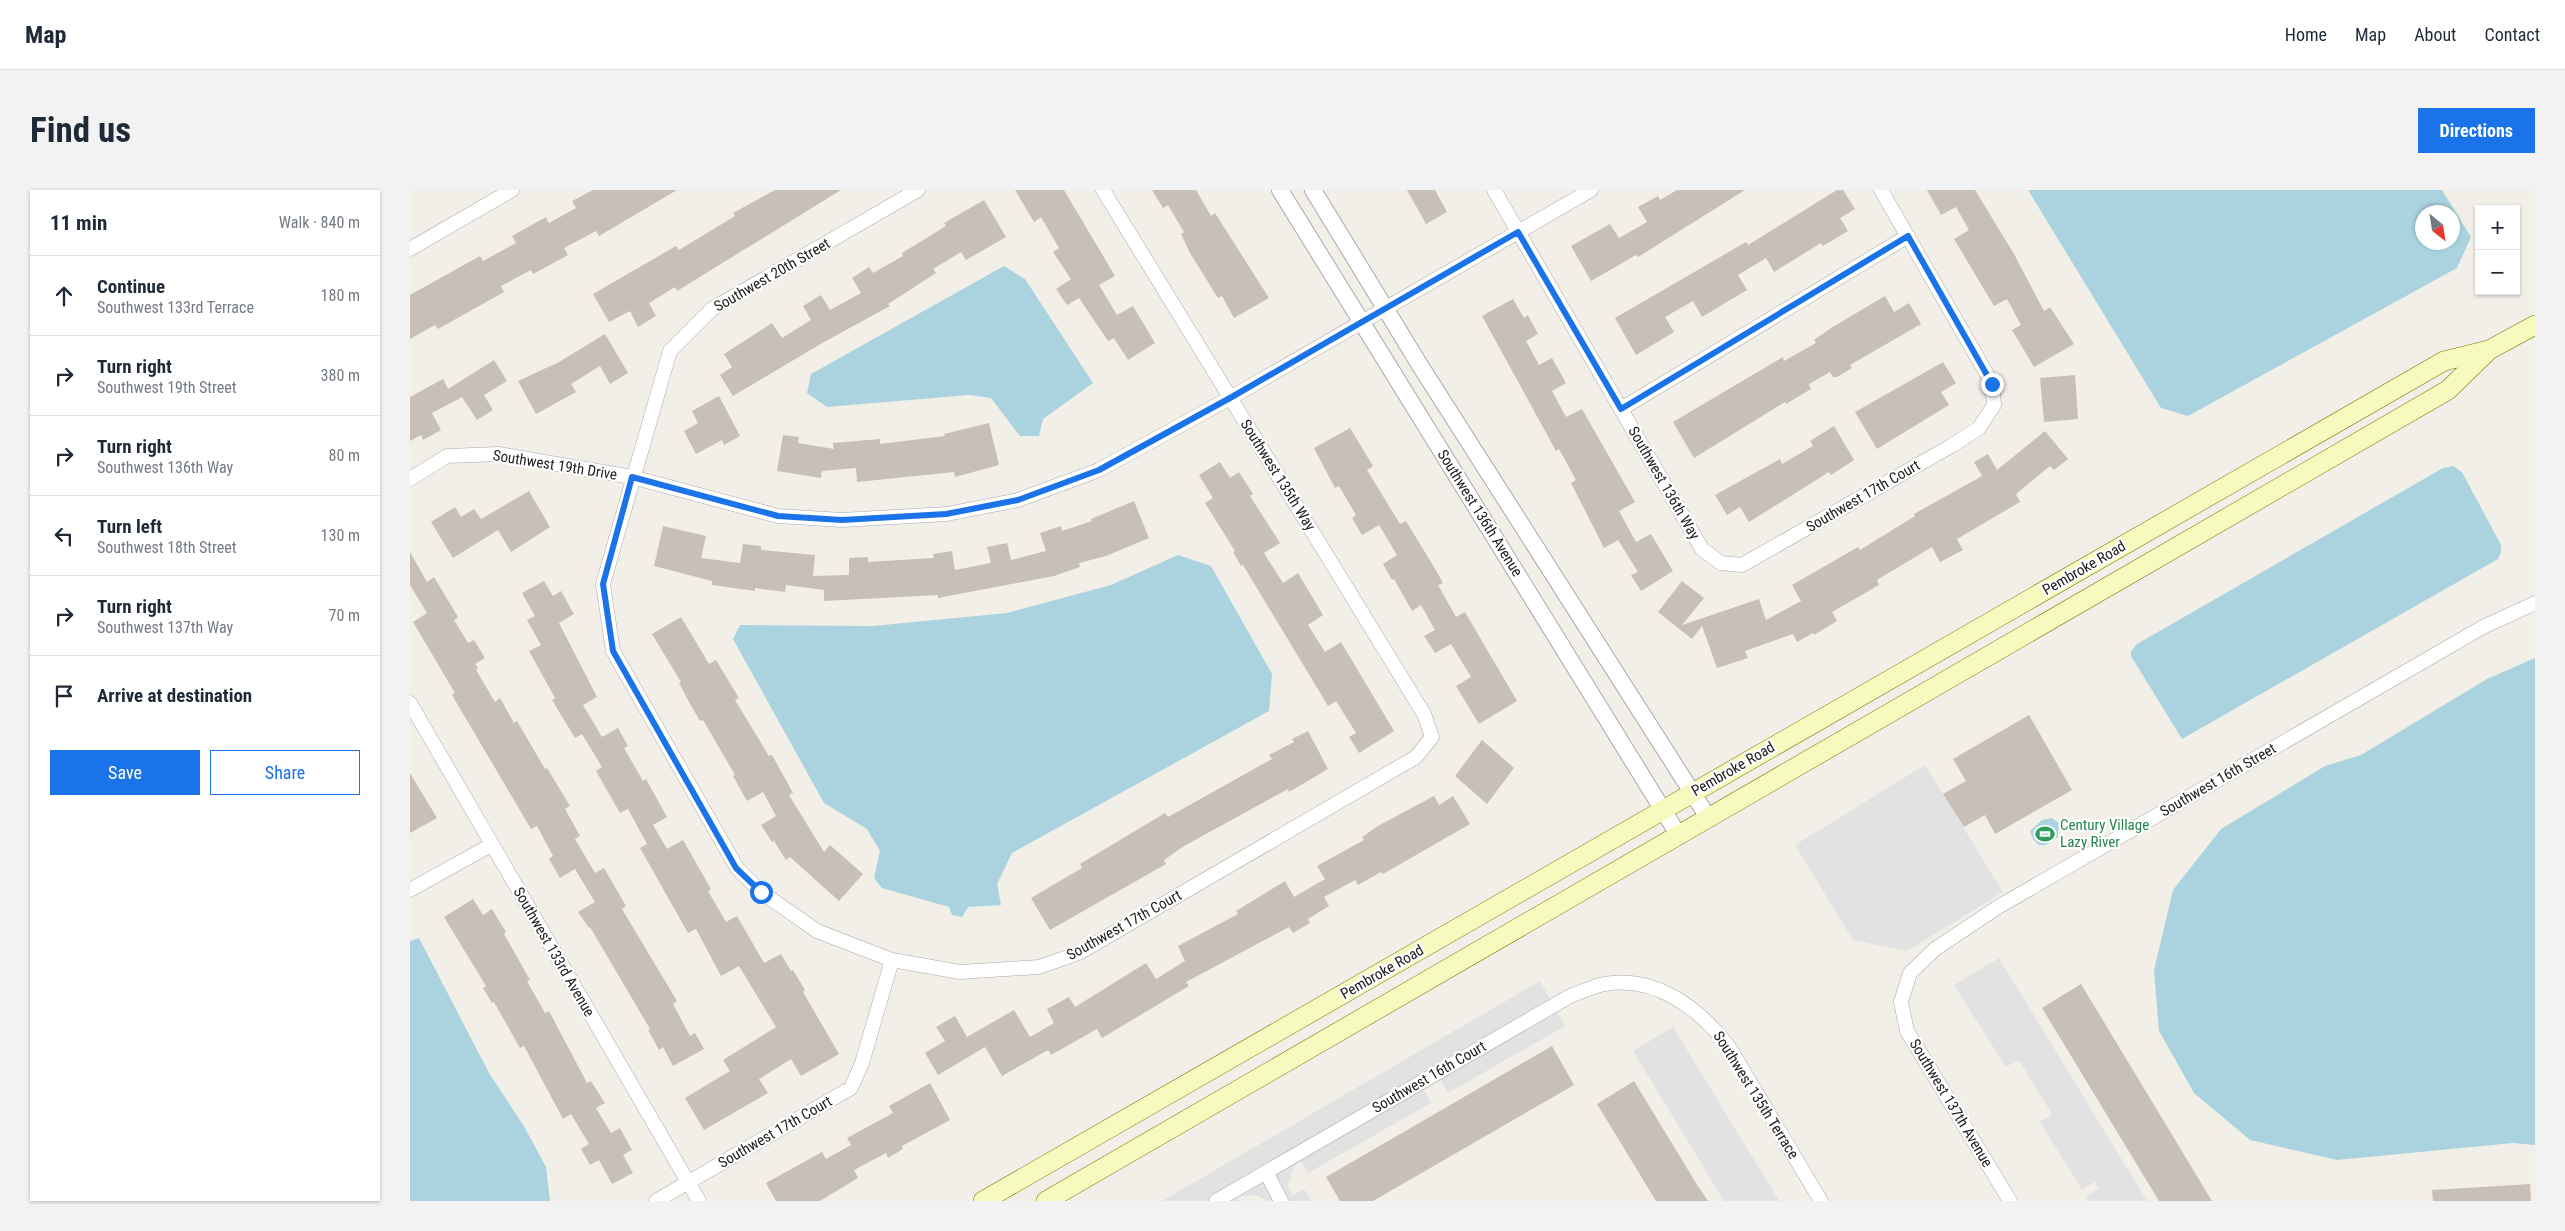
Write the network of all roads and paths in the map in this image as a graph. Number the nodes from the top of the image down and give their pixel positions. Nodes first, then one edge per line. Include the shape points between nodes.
1 (512, 190) edge
2 (918, 190) edge
3 (1103, 190) edge
4 (1280, 190) edge
5 (1313, 190) edge
6 (1494, 190) edge
7 (1591, 190) edge
8 (1881, 190) edge
9 (1518, 232) junction
10 (1908, 236) junction
11 (410, 249) edge
12 (1385, 309) junction
13 (1361, 323) junction
14 (2535, 325) edge
15 (2488, 350) junction
16 (1230, 398) junction
17 (1621, 409) junction
18 (632, 477) junction
19 (410, 479) edge
20 (1721, 563) joint
21 (2535, 603) edge
22 (410, 703) edge
23 (1432, 737) joint
24 (1692, 792) junction
25 (1662, 809) junction
26 (1708, 819) junction
27 (1679, 836) junction
28 (491, 845) junction
29 (410, 890) edge
30 (892, 960) junction
31 (1910, 973) joint
32 (1652, 988) joint
33 (1266, 1172) junction
34 (688, 1183) junction
35 (656, 1201) edge
36 (699, 1201) edge
37 (983, 1201) edge
38 (1046, 1201) edge
39 (1216, 1201) edge
40 (1281, 1201) edge
41 (1821, 1201) edge
42 (2010, 1201) edge

1 - 11 street
2 - 18 street, Southwest 20th Street via 712,309 677,344 670,352
3 - 16 street, Southwest 135th Way
4 - 13 street, Southwest 136th Avenue
5 - 12 street, Southwest 136th Avenue
6 - 9 street, Southwest 136th Way
7 - 9 street, Southwest 19th Drive
8 - 10 street
9 - 12 street, Southwest 19th Drive
9 - 17 street, Southwest 136th Way
10 - 17 street
10 - 20 street, Southwest 17th Court via 1992,384 1994,405 1979,428 1951,446 1742,565
12 - 13 street, Southwest 19th Drive
12 - 24 street, Southwest 136th Avenue via 1614,674
13 - 16 street, Southwest 19th Drive
13 - 25 street, Southwest 136th Avenue
14 - 15 main road, Pembroke Road
15 - 24 main road, Pembroke Road via 2444,361
15 - 26 main road, Pembroke Road via 2448,390
16 - 18 street, Southwest 19th Drive via 1099,470 1018,500 946,514 842,520 778,516
16 - 23 street, Southwest 135th Way via 1424,714
17 - 20 street, Southwest 136th Way via 1702,549
18 - 19 street, Southwest 19th Drive via 499,454 447,456
18 - 30 street, Southwest 20th Street via 603,584 613,651 736,868 761,892 817,931
21 - 31 street, Southwest 16th Street via 2483,627 1998,906 1935,948
22 - 28 street, Southwest 133rd Avenue
23 - 30 street, Southwest 17th Court via 1416,757 1079,953 1039,967 960,972
24 - 25 main road, Pembroke Road
24 - 26 street, Southwest 136th Avenue
25 - 27 street, Southwest 136th Avenue
25 - 37 main road, Pembroke Road
26 - 27 main road, Pembroke Road
27 - 38 main road, Pembroke Road
28 - 29 street
28 - 34 street, Southwest 133rd Avenue
30 - 34 street, Southwest 17th Court via 862,1063 851,1088
31 - 42 street, Southwest 137th Avenue via 1902,1002 1907,1031
32 - 33 street, Southwest 16th Court via 1605,984 1570,996
32 - 41 street, Southwest 135th Terrace via 1688,1004 1716,1030
33 - 39 street, Southwest 16th Court
33 - 40 street
34 - 35 street, Southwest 17th Court
34 - 36 street, Southwest 133rd Avenue

